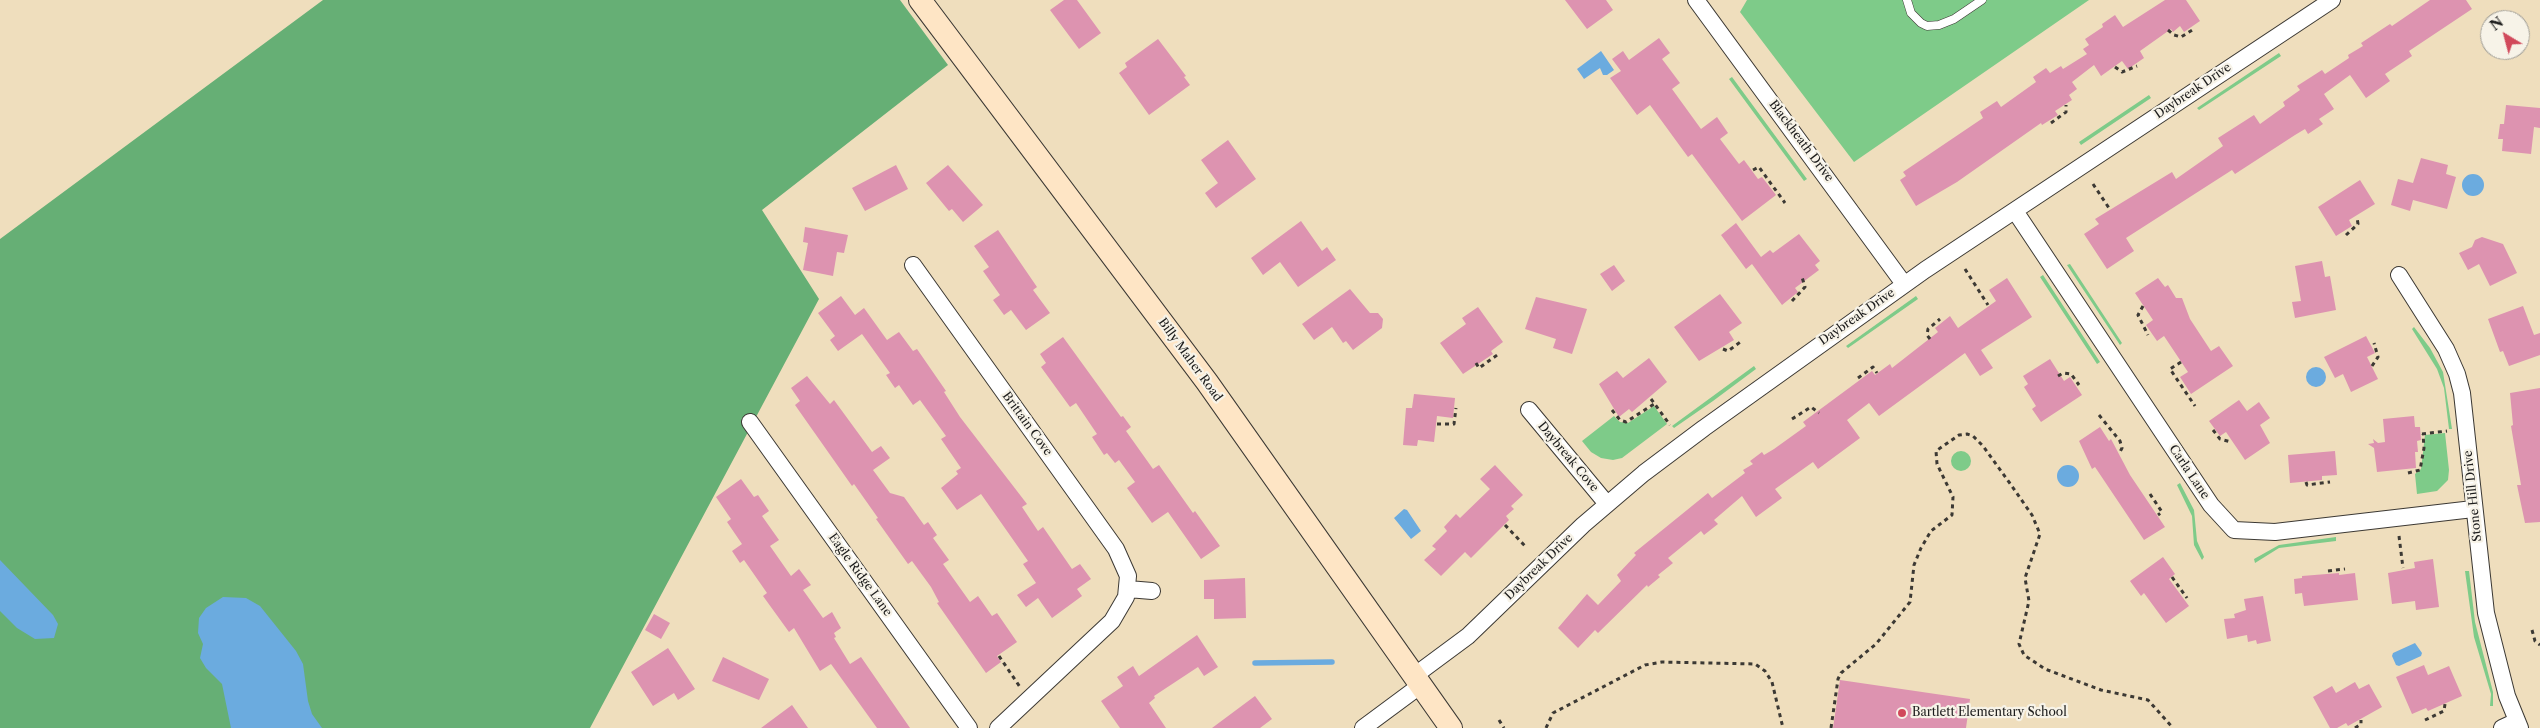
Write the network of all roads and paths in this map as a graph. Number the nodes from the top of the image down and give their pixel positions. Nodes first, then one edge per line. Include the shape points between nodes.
1 (920, 0) edge
2 (1696, 0) edge
3 (1907, 0) edge
4 (1982, 0) edge
5 (2332, 0) edge
6 (2194, 29) dead end
7 (2168, 30) dead end
8 (2137, 66) dead end
9 (2115, 67) dead end
10 (2066, 105) dead end
11 (2052, 123) dead end
12 (1752, 170) dead end
13 (2093, 184) dead end
14 (1785, 203) dead end
15 (2110, 208) dead end
16 (2015, 211) junction
17 (2357, 217) dead end
18 (2346, 235) dead end
19 (913, 265) dead end
20 (1965, 269) dead end
21 (2399, 275) dead end
22 (1802, 277) dead end
23 (1904, 284) junction
24 (1792, 301) dead end
25 (1988, 305) dead end
26 (2143, 306) dead end
27 (1940, 319) dead end
28 (2148, 336) dead end
29 (1743, 340) dead end
30 (1930, 340) dead end
31 (2374, 343) dead end
32 (1722, 349) dead end
33 (1500, 353) dead end
34 (2181, 362) dead end
35 (1476, 363) dead end
36 (2372, 366) dead end
37 (1877, 373) dead end
38 (2058, 376) dead end
39 (1858, 378) dead end
40 (2079, 385) dead end
41 (1651, 399) dead end
42 (1654, 404) junction
43 (2195, 406) dead end
44 (1456, 408) dead end
45 (1529, 410) dead end
46 (1612, 410) dead end
47 (1819, 413) dead end
48 (2099, 415) dead end
49 (1792, 418) dead end
50 (750, 422) dead end
51 (1437, 424) dead end
52 (1670, 425) dead end
53 (2213, 430) dead end
54 (2447, 431) dead end
55 (2231, 442) dead end
56 (2120, 452) dead end
57 (2408, 473) dead end
58 (2306, 482) dead end
59 (2330, 482) dead end
60 (2150, 494) dead end
61 (1608, 504) junction
62 (2473, 509) junction
63 (2158, 515) dead end
64 (1505, 525) dead end
65 (2399, 536) dead end
66 (1526, 547) dead end
67 (2403, 568) dead end
68 (2345, 569) dead end
69 (2328, 571) dead end
70 (2172, 577) dead end
71 (1128, 589) junction
72 (1152, 592) dead end
73 (2187, 598) dead end
74 (2532, 630) dead end
75 (2540, 645) edge
76 (999, 656) dead end
77 (1417, 681) junction
78 (1022, 688) dead end
79 (2445, 704) dead end
80 (1499, 720) dead end
81 (2361, 720) dead end
82 (2425, 720) dead end
83 (2513, 726) edge
84 (969, 728) edge
85 (998, 728) edge
86 (1363, 728) edge
87 (1451, 728) edge
88 (1504, 728) edge
89 (1546, 728) edge
90 (1783, 728) edge
91 (1831, 728) edge
92 (2174, 728) edge
93 (2355, 728) edge

1 - 77 main road, Billy Maher Road via 1208,382
2 - 23 street, Blackheath Drive
3 - 4 lane via 1911,13 1927,26 1954,19
5 - 16 street, Daybreak Drive
6 - 7 path via 2181,36 2174,36
8 - 9 path via 2122,72
10 - 11 path via 2066,112
12 - 14 path via 1758,167
13 - 15 path
16 - 23 street, Daybreak Drive
16 - 62 street, Carla Lane via 2211,505 2234,530 2275,532
17 - 18 path via 2358,224
19 - 71 street, Brittain Cove via 1116,549 1128,576
20 - 25 path
21 - 62 street, Stone Hill Drive via 2443,343 2457,374 2462,393
22 - 24 path via 1806,284 1804,291
23 - 61 street, Daybreak Drive via 1697,433
26 - 28 path via 2138,315
27 - 30 path via 1928,329
29 - 32 path via 1728,351
31 - 36 path via 2378,357
33 - 35 path via 1480,368
34 - 43 path via 2170,369
37 - 39 path via 1873,367
38 - 40 path via 2072,374
41 - 42 path
42 - 46 path via 1626,422
42 - 52 path
44 - 51 path via 1454,424
45 - 61 street, Daybreak Cove
47 - 49 path via 1811,407
48 - 56 path via 2120,441
50 - 84 street, Eagle Ridge Lane
53 - 55 path via 2220,438
54 - 57 path via 2422,434 2424,448 2420,470
58 - 59 path via 2306,485
60 - 63 path via 2162,512
61 - 77 street, Daybreak Drive
62 - 83 street, Stone Hill Drive via 2491,640
64 - 66 path
65 - 67 path
68 - 69 path
70 - 73 path
71 - 72 street
71 - 85 street via 1112,621
74 - 75 path via 2535,641
76 - 78 path
77 - 86 street, Daybreak Drive
77 - 87 main road, Billy Maher Road
79 - 82 path via 2444,711
80 - 88 path
81 - 93 path
89 - 90 path via 1553,713 1645,665 1662,662 1756,664 1772,682
91 - 92 path via 1841,673 1876,644 1910,602 1914,565 1920,548 1931,532 1952,515 1953,497 1937,464 1936,451 1959,435 1967,434 1983,446 2038,526 2040,540 2028,562 2025,578 2029,601 2019,644 2024,655 2045,669 2101,690 2148,700

